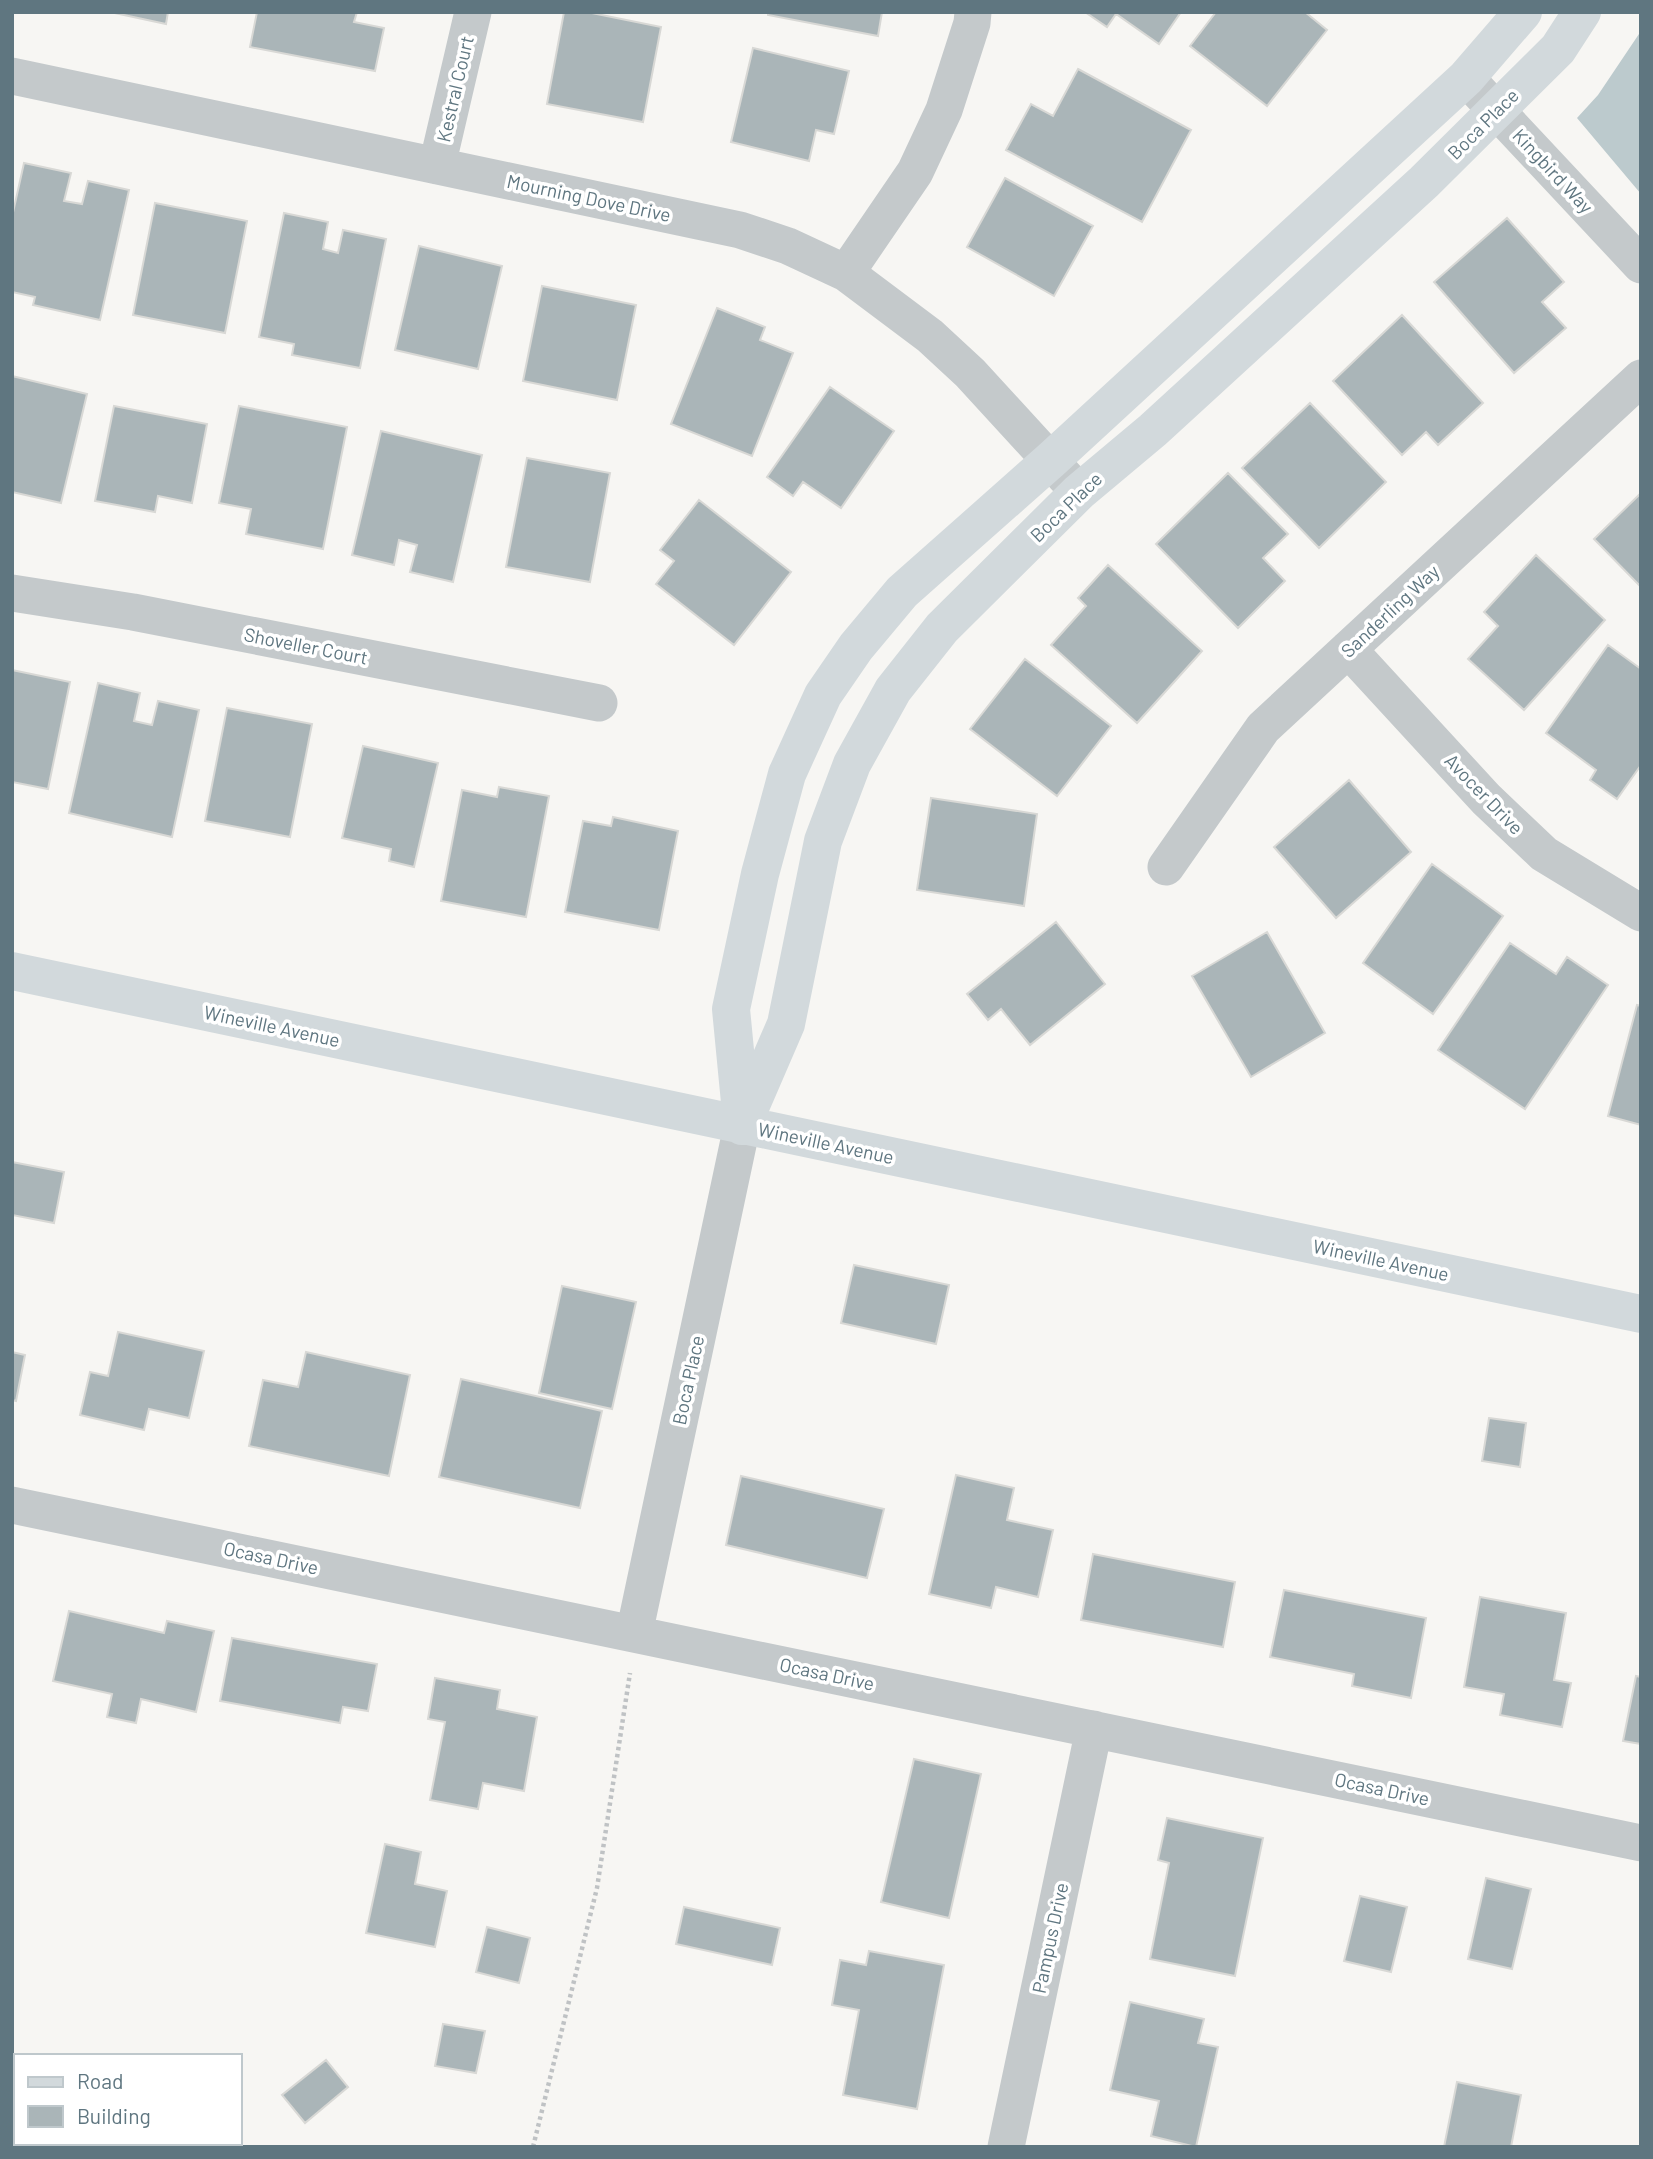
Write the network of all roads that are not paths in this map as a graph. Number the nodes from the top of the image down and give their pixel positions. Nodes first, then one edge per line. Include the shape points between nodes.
1 (473, 12) edge
2 (973, 12) edge
3 (1523, 12) edge
4 (1582, 12) edge
5 (12, 76) edge
6 (1466, 78) junction
7 (1496, 111) junction
8 (437, 166) junction
9 (1641, 265) edge
10 (845, 273) junction
11 (1641, 378) edge
12 (1051, 460) junction
13 (1079, 492) junction
14 (12, 593) edge
15 (1348, 649) junction
16 (599, 703) dead end
17 (1166, 867) dead end
18 (1641, 913) edge
19 (12, 971) edge
20 (742, 1126) junction
21 (1641, 1314) edge
22 (12, 1505) edge
23 (634, 1634) junction
24 (1094, 1729) junction
25 (1641, 1843) edge
26 (1006, 2147) edge

1 - 8 street, Kestral Court
2 - 10 street via 944,110 915,172
3 - 6 street, Boca Place
4 - 7 street, Boca Place via 1558,49
5 - 8 street, Mourning Dove Drive
6 - 7 street, Kingbird Way
6 - 12 street, Boca Place
7 - 9 street, Kingbird Way
7 - 13 street, Boca Place via 1163,421
8 - 10 street, Mourning Dove Drive via 740,230
10 - 12 street, Mourning Dove Drive via 930,336
11 - 15 street, Sanderling Way
12 - 13 street, Mourning Dove Drive
12 - 20 street, Boca Place via 902,592 822,695 787,775 760,874 732,1009
13 - 20 street, Boca Place via 942,628 893,690 852,764 823,841 786,1024
14 - 16 street, Shoveller Court
15 - 17 street, Sanderling Way via 1263,728
15 - 18 street, Avocer Drive via 1486,799 1544,854
19 - 20 street, Wineville Avenue
20 - 21 street, Wineville Avenue
20 - 23 street, Boca Place
22 - 23 street, Ocasa Drive
23 - 24 street, Ocasa Drive
24 - 25 street, Ocasa Drive
24 - 26 street, Pampus Drive

